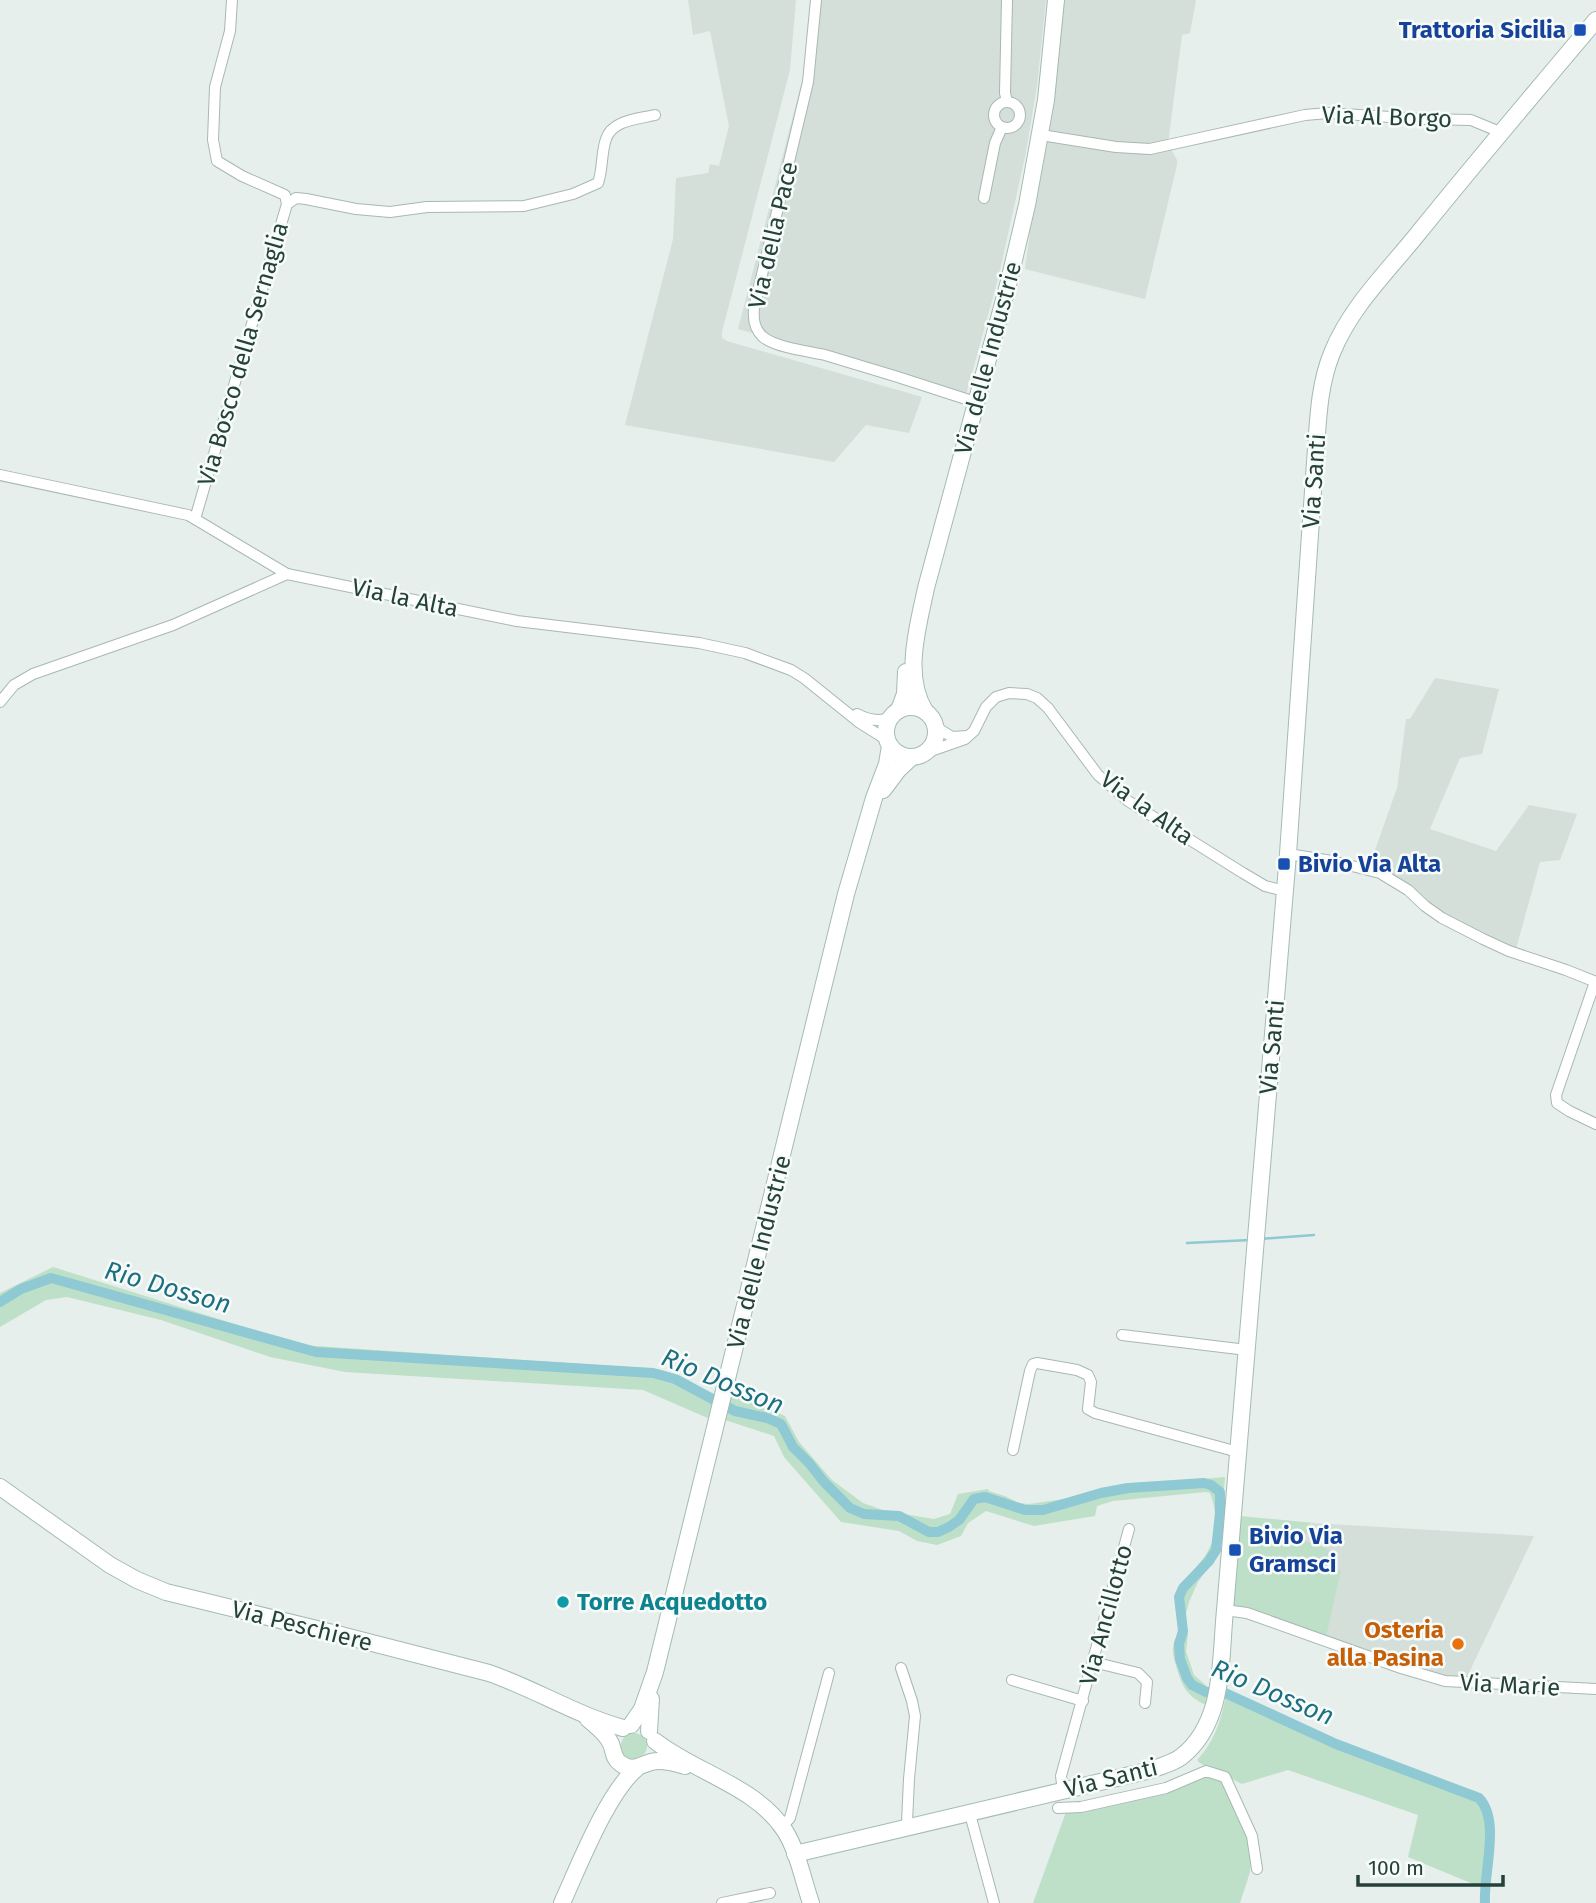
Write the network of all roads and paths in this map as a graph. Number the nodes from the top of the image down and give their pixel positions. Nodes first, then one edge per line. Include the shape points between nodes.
1 (232, 0) edge
2 (816, 0) edge
3 (1007, 0) edge
4 (1049, 0) edge
5 (1056, 0) edge
6 (1596, 20) edge
7 (1007, 102) junction
8 (655, 115) dead end
9 (1002, 127) junction
10 (1500, 132) junction
11 (1041, 135) junction
12 (984, 198) dead end
13 (287, 204) junction
14 (969, 400) junction
15 (0, 475) edge
16 (195, 519) junction
17 (287, 574) junction
18 (827, 696) junction
19 (0, 702) edge
20 (925, 711) junction
21 (895, 714) junction
22 (936, 727) junction
23 (970, 735) junction
24 (889, 743) junction
25 (918, 755) junction
26 (863, 833) junction
27 (1288, 854) junction
28 (1285, 891) junction
29 (1595, 982) edge
30 (1596, 1124) edge
31 (1122, 1335) dead end
32 (1247, 1350) junction
33 (1013, 1450) dead end
34 (1238, 1452) junction
35 (0, 1487) edge
36 (1129, 1529) dead end
37 (1225, 1610) junction
38 (1093, 1662) junction
39 (901, 1668) dead end
40 (655, 1672) junction
41 (829, 1673) dead end
42 (1012, 1680) dead end
43 (1596, 1689) edge
44 (1083, 1701) junction
45 (1145, 1703) dead end
46 (578, 1712) junction
47 (627, 1727) junction
48 (652, 1736) junction
49 (613, 1751) junction
50 (643, 1765) junction
51 (710, 1775) junction
52 (1063, 1790) junction
53 (1058, 1808) dead end
54 (605, 1811) junction
55 (970, 1814) junction
56 (782, 1827) junction
57 (908, 1829) junction
58 (795, 1854) junction
59 (1258, 1869) dead end
60 (770, 1893) dead end
61 (562, 1903) edge
62 (722, 1903) edge
63 (811, 1903) edge
64 (994, 1903) edge

1 - 13 street, Via Bosco della Sernaglia via 230,31 215,87 213,140 218,161 285,195
2 - 14 street, Via della Pace via 808,82 754,308 755,327 773,342
3 - 7 street
4 - 14 street, Via delle Industrie via 1024,184
5 - 11 street, Via delle Industrie
6 - 10 street, Via Santi
7 - 9 street via 995,111
7 - 9 street via 1017,107 1020,118 1013,127
8 - 13 street via 611,129 598,183 524,206 390,212 296,198
9 - 12 street
10 - 11 street, Via Al Borgo via 1474,120 1328,113 1150,149
10 - 27 street, Via Santi via 1363,301 1340,335 1325,373
11 - 20 street, Via delle Industrie via 1008,285 921,611 914,673 916,694
13 - 16 street, Via Bosco della Sernaglia
14 - 21 street, Via delle Industrie via 914,603 905,694
15 - 16 street
16 - 17 street, Via Bosco della Sernaglia
17 - 18 street, Via la Alta via 517,621 746,653 790,670
17 - 19 street via 173,625 33,674 14,685
18 - 21 street via 864,718
18 - 24 street
20 - 21 street via 912,707
20 - 22 street
21 - 24 street via 887,725
22 - 23 street via 952,737
22 - 25 street via 934,742
23 - 25 street
23 - 28 street, Via la Alta via 996,697 1020,693 1037,698 1098,775 1120,794 1265,886
24 - 25 street via 896,752
24 - 26 street, Via delle Industrie via 887,764
25 - 26 street, Via delle Industrie via 898,770 882,791
26 - 40 street, Via delle Industrie
27 - 28 street, Via Santi
27 - 29 street via 1380,873 1442,918 1473,934
28 - 32 street, Via Santi
29 - 30 street via 1556,1095 1557,1102 1569,1111
31 - 32 street
32 - 34 street, Via Santi
33 - 34 street via 1030,1371 1037,1363 1088,1375 1088,1409 1095,1413
34 - 37 street, Via Santi
35 - 46 street, Via Peschiere via 110,1565 166,1592 489,1674
36 - 38 street, Via Ancillotto
37 - 43 street, Via Marie via 1247,1613 1445,1681
37 - 52 street, Via Santi via 1216,1703 1197,1742 1179,1758 1151,1770
38 - 44 street, Via Ancillotto
38 - 45 street via 1138,1673 1147,1682
39 - 57 street via 915,1716
40 - 47 street, Via delle Industrie via 642,1709
40 - 48 street, Via delle Industrie
41 - 56 street via 790,1818
42 - 44 street, Via Ancillotto
44 - 52 street, Via Ancillotto via 1061,1776
46 - 47 street, Via Peschiere
46 - 49 street via 600,1730
47 - 48 street via 644,1727
47 - 49 street via 614,1738
48 - 50 street via 656,1749
48 - 51 street
49 - 50 street via 624,1766
49 - 54 street via 615,1775
50 - 51 street via 682,1765
50 - 54 street via 624,1781
51 - 56 street via 756,1800
52 - 55 street, Via Santi
53 - 59 street via 1166,1788 1212,1771 1225,1777 1252,1836
54 - 61 street
55 - 57 street, Via Santi
55 - 64 street
56 - 58 street
57 - 58 street, Via Santi
58 - 63 street
60 - 62 street

